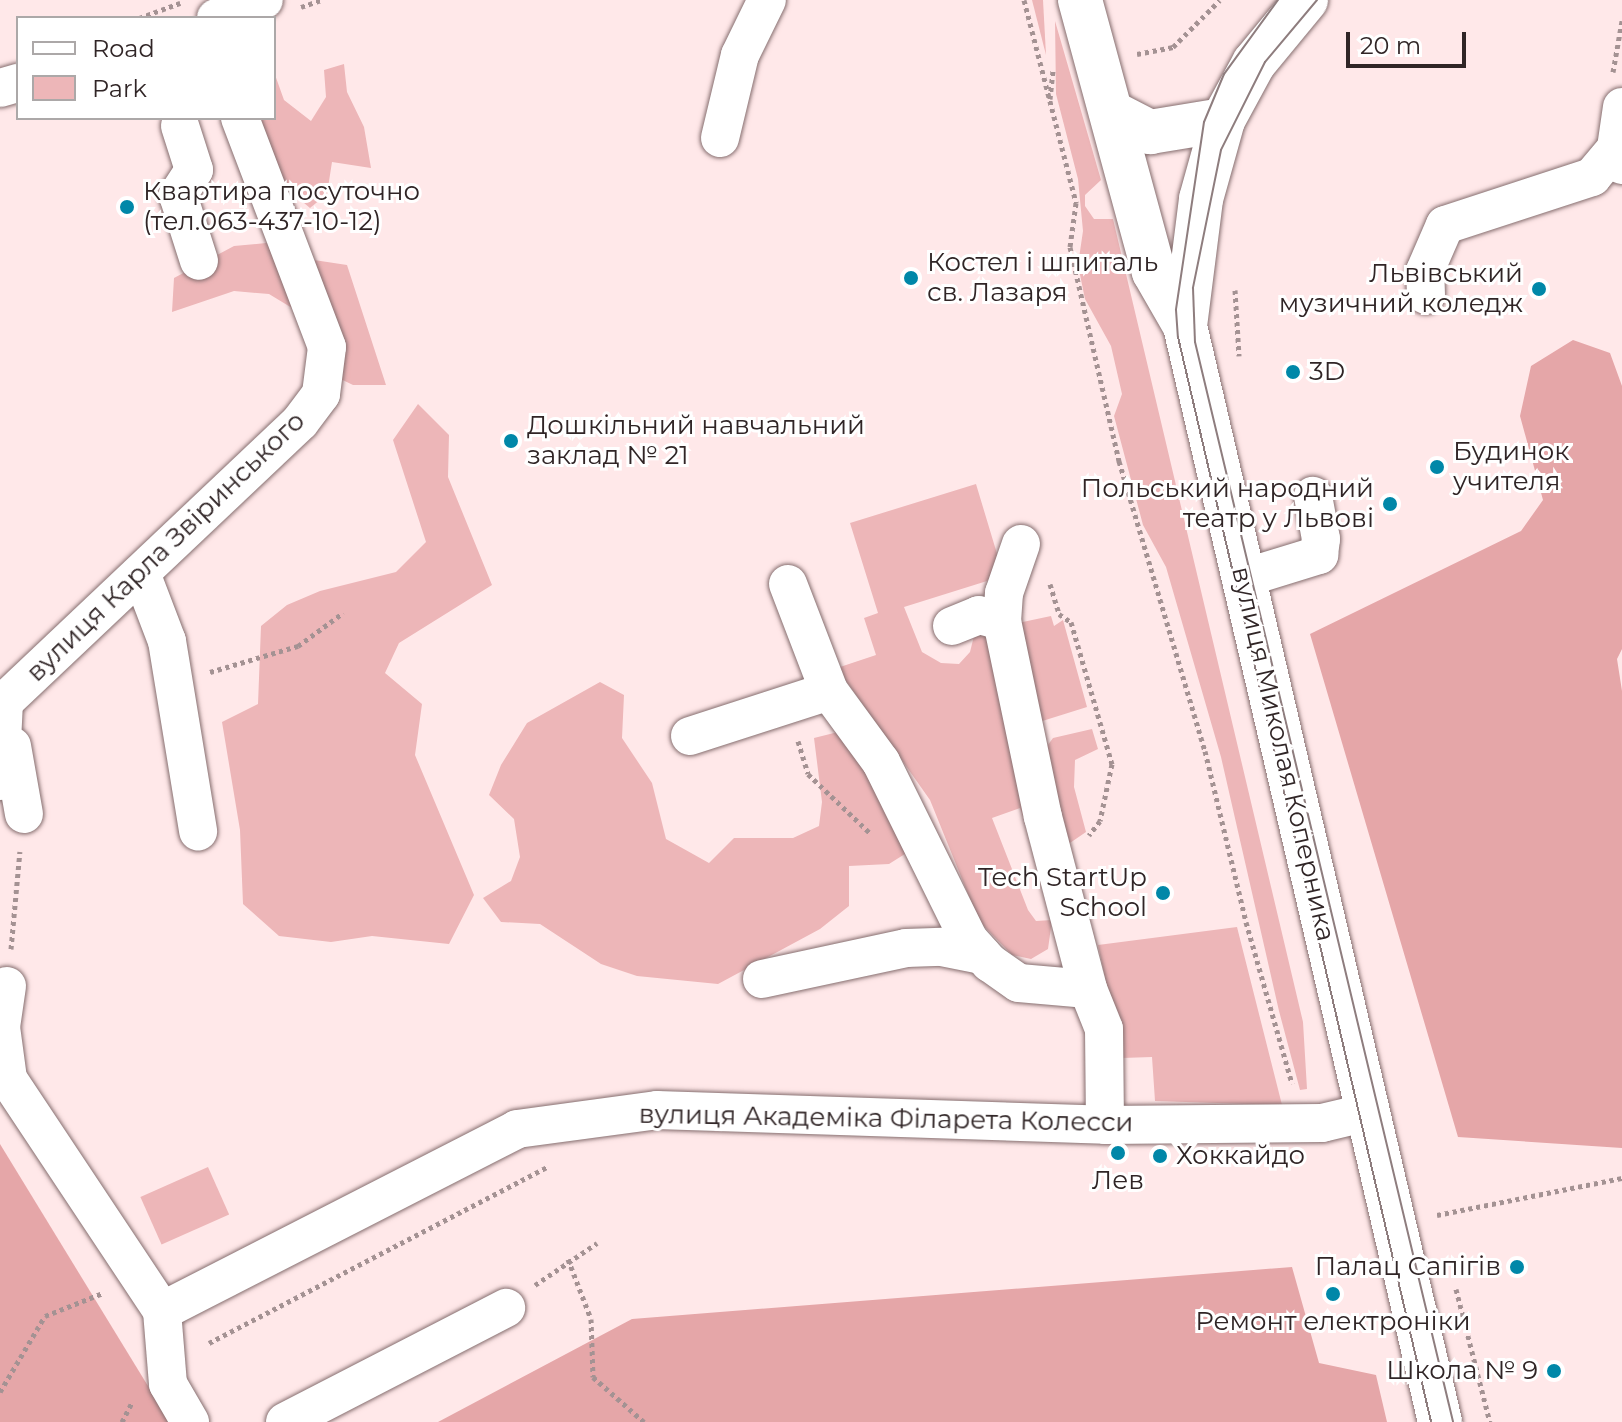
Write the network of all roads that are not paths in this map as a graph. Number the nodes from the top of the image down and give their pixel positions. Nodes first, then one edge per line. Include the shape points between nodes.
1 (264, 0) edge
2 (767, 0) edge
3 (1080, 0) edge
4 (1306, 0) edge
5 (221, 16) edge
6 (1617, 93) edge
7 (1113, 113) junction
8 (241, 120) edge
9 (1223, 120) junction
10 (180, 126) dead end
11 (720, 138) dead end
12 (1619, 156) edge
13 (199, 261) dead end
14 (1426, 295) dead end
15 (1185, 326) junction
16 (1313, 496) dead end
17 (1034, 558) road end
18 (141, 573) junction
19 (1241, 579) junction
20 (788, 584) dead end
21 (1002, 621) junction
22 (952, 626) dead end
23 (829, 691) junction
24 (2, 695) edge
25 (690, 736) dead end
26 (0, 781) edge
27 (24, 814) road end
28 (198, 831) dead end
29 (982, 955) junction
30 (762, 979) dead end
31 (7, 986) road end
32 (1088, 989) junction
33 (1368, 1112) junction
34 (1105, 1125) junction
35 (506, 1308) dead end
36 (162, 1311) junction
37 (190, 1422) edge
38 (285, 1422) edge
39 (1440, 1422) edge

1 - 5 street
2 - 11 street via 740,55
3 - 7 main road, вулиця Миколая Коперника
4 - 9 main road via 1254,63
6 - 12 street
7 - 9 main road via 1150,132
7 - 15 main road, вулиця Миколая Коперника via 1154,272
8 - 18 street, вулиця Карла Звіринського via 327,347 321,394 300,422
9 - 15 main road via 1201,199
10 - 13 street via 194,170 178,195
12 - 14 street via 1592,177 1445,225 1425,271
15 - 19 main road, вулиця Миколая Коперника
16 - 19 street via 1319,555
17 - 21 street via 1004,593
18 - 24 street, вулиця Карла Звіринського
18 - 28 street via 167,641
19 - 33 main road, вулиця Миколая Коперника
20 - 23 street
21 - 22 street via 979,615
21 - 32 street
23 - 25 street
23 - 29 street via 881,762 969,940
24 - 26 street
24 - 27 street
29 - 30 street via 942,947 906,948
29 - 32 street via 1019,983
31 - 36 street via 1,1027 8,1079
32 - 34 street via 1104,1029
33 - 34 street, вулиця Академіка Філарета Колесси via 1322,1123
33 - 39 main road, вулиця Миколая Коперника
34 - 36 street, вулиця Академіка Філарета Колесси via 657,1110 517,1129
35 - 38 street
36 - 37 street via 168,1384

